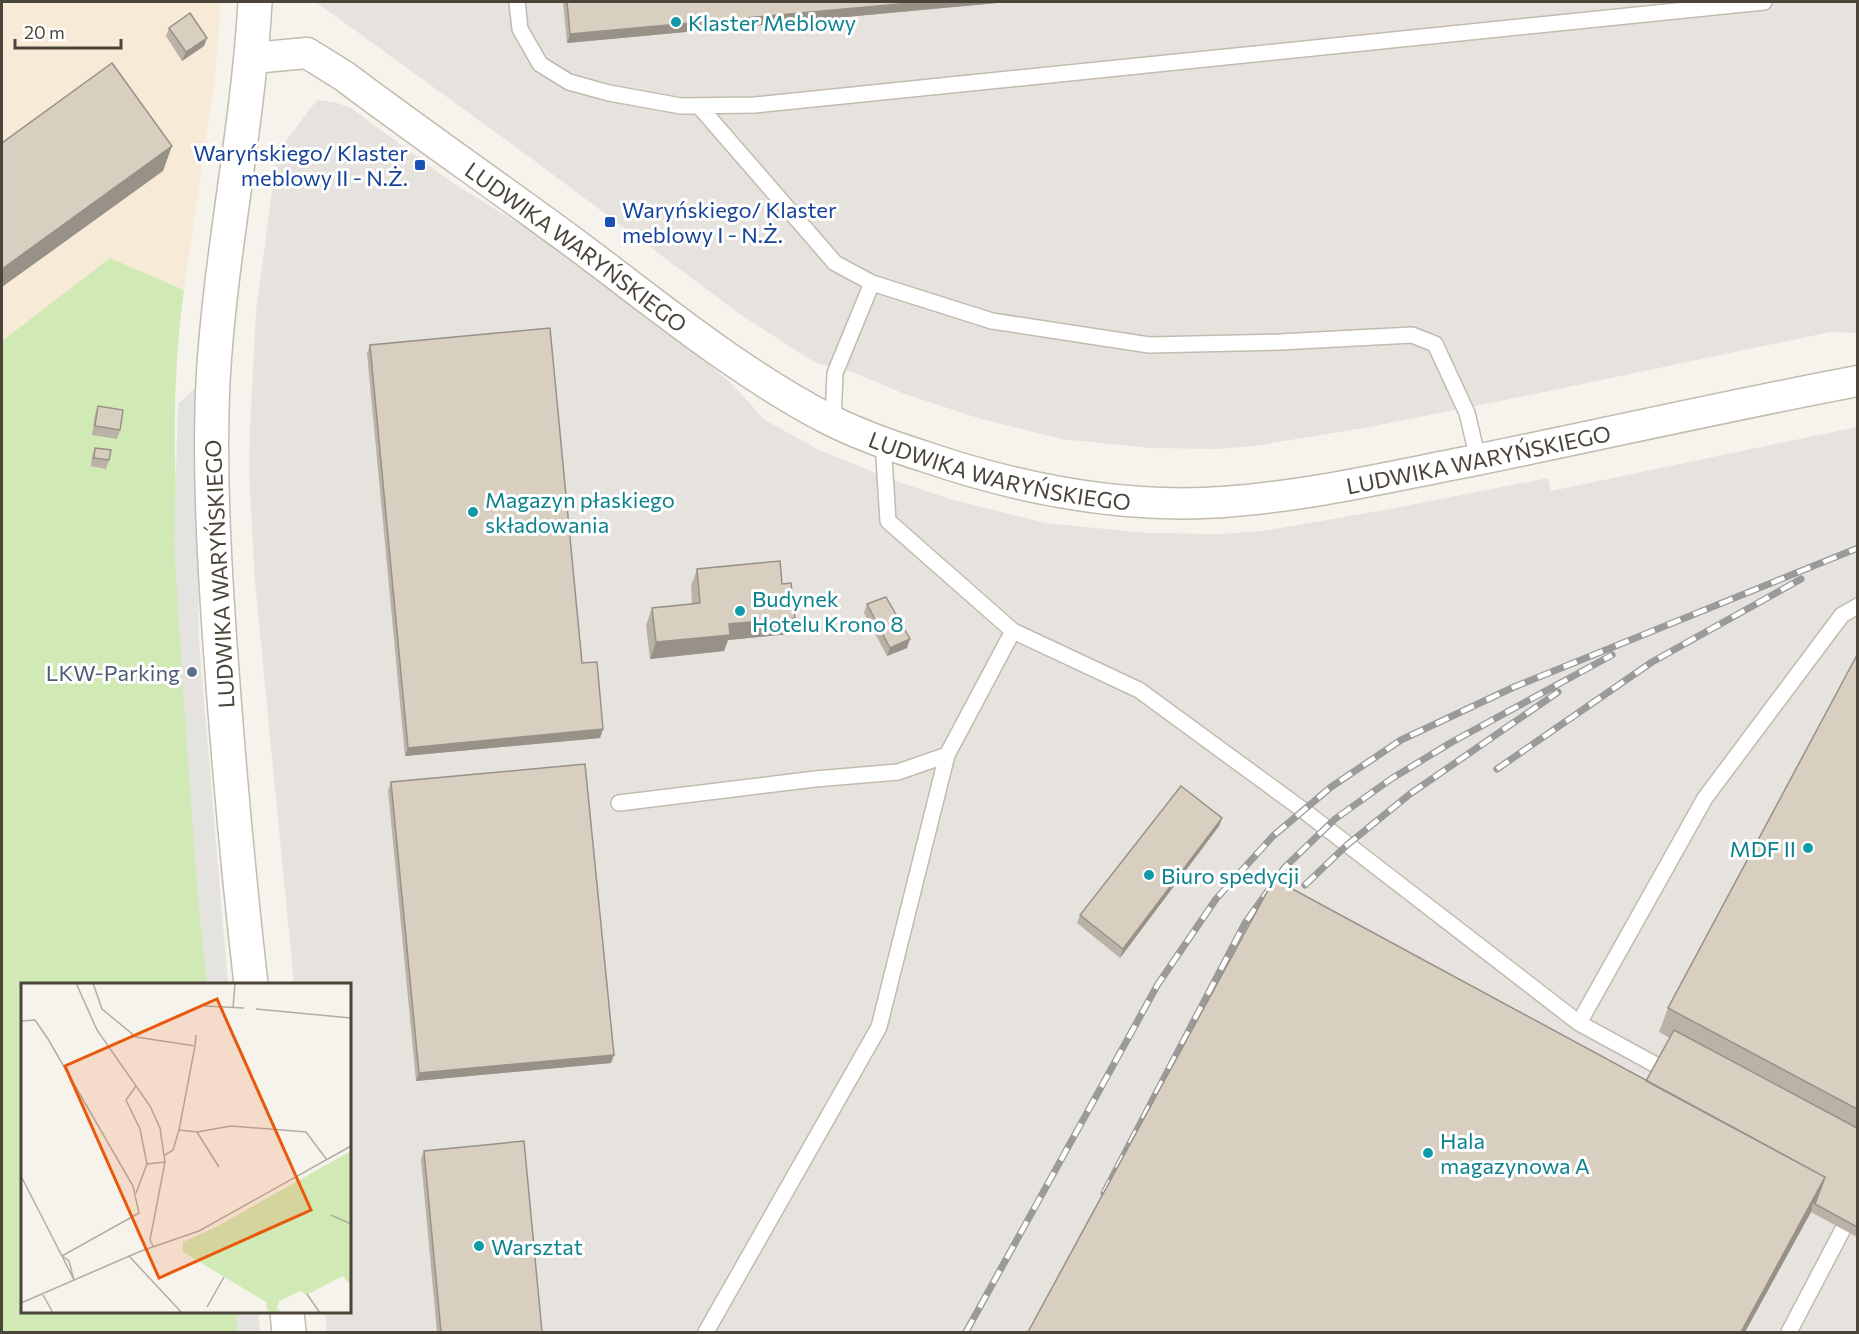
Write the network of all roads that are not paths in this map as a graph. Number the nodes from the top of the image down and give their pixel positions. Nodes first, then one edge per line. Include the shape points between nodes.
1 (255, 2) edge
2 (516, 2) edge
3 (1764, 2) edge
4 (252, 58) junction
5 (699, 106) junction
6 (872, 283) junction
7 (1857, 381) edge
8 (833, 421) junction
9 (882, 442) junction
10 (1478, 459) junction
11 (1857, 606) edge
12 (1013, 631) junction
13 (947, 755) junction
14 (619, 803) dead end
15 (251, 983) edge
16 (1580, 1023) junction
17 (1656, 1065) edge
18 (1843, 1229) edge
19 (287, 1313) edge
20 (289, 1332) edge
21 (706, 1332) edge
22 (1789, 1332) edge

1 - 4 street, LUDWIKA WARYŃSKIEGO
2 - 5 lane via 520,29 540,64 569,82 620,95
3 - 5 lane via 755,105
4 - 8 street, LUDWIKA WARYŃSKIEGO via 307,53 344,76 716,349
4 - 15 street, LUDWIKA WARYŃSKIEGO via 216,324 211,447 222,673
5 - 6 lane via 835,262
6 - 8 lane via 835,373
6 - 10 lane via 992,321 1149,345 1412,335 1435,344 1467,413
7 - 10 street, LUDWIKA WARYŃSKIEGO
8 - 9 street, LUDWIKA WARYŃSKIEGO
9 - 10 street, LUDWIKA WARYŃSKIEGO via 962,469 1051,491 1178,502 1288,495
9 - 12 lane via 888,522
11 - 16 lane via 1842,615 1705,798
12 - 13 lane
12 - 16 lane via 1139,690 1303,810
13 - 14 lane via 898,772
13 - 21 lane via 879,1027
16 - 17 lane
18 - 22 lane
19 - 20 street

